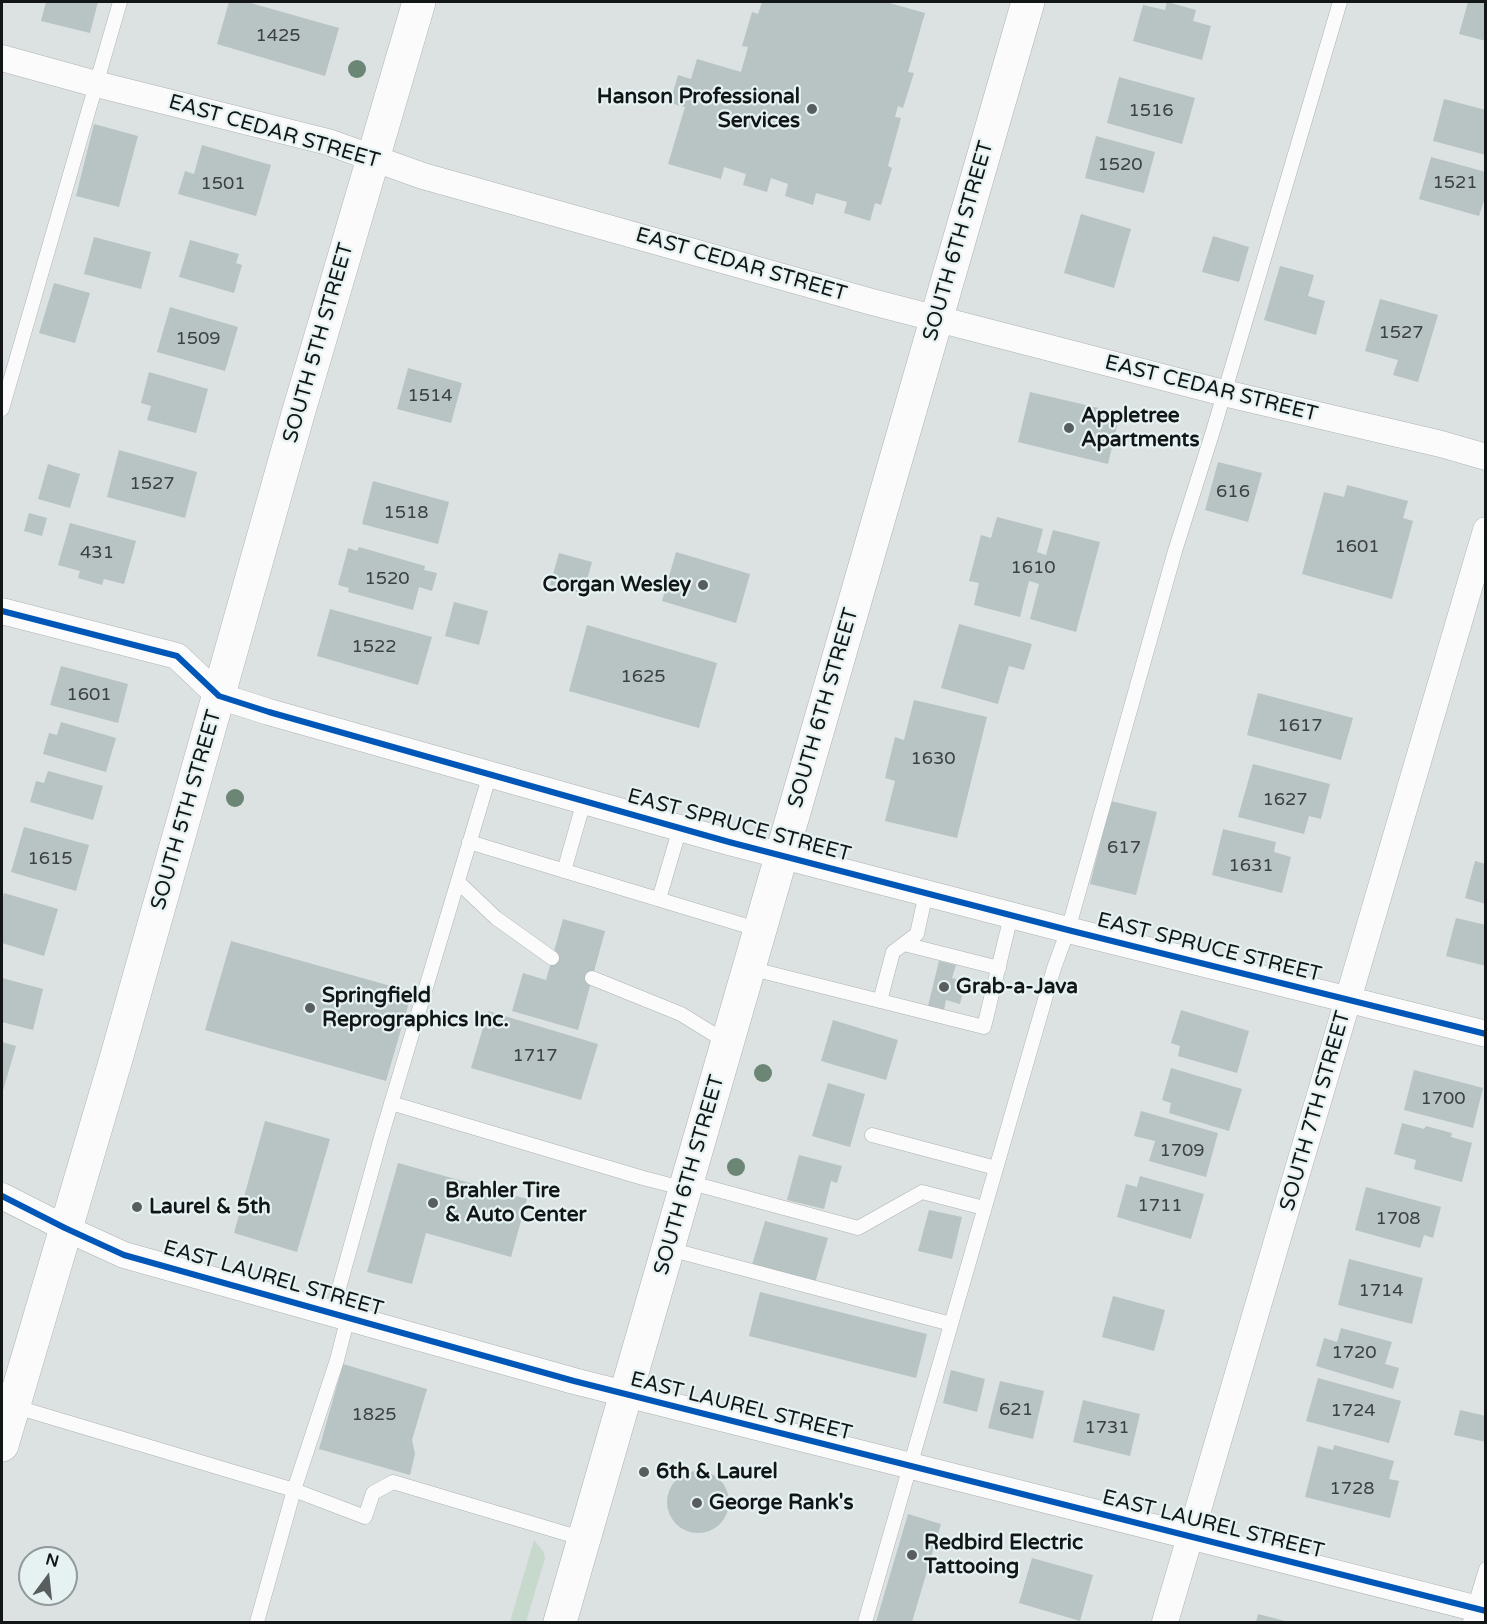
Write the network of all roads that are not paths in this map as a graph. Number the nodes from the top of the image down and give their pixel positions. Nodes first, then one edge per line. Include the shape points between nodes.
1 (120, 2) edge
2 (419, 2) edge
3 (1028, 2) edge
4 (1340, 2) edge
5 (2, 58) edge
6 (96, 84) junction
7 (373, 158) junction
8 (937, 319) junction
9 (1224, 393) junction
10 (2, 409) edge
11 (1485, 457) edge
12 (1485, 530) edge
13 (2, 611) edge
14 (219, 696) junction
15 (490, 774) junction
16 (584, 801) junction
17 (680, 828) junction
18 (469, 842) junction
19 (782, 856) junction
20 (564, 871) junction
21 (458, 882) junction
22 (926, 893) junction
23 (659, 899) junction
24 (1011, 916) junction
25 (760, 930) junction
26 (1068, 930) junction
27 (904, 944) junction
28 (552, 958) dead end
29 (749, 968) junction
30 (999, 968) junction
31 (592, 978) dead end
32 (1349, 999) junction
33 (880, 1001) junction
34 (1485, 1034) edge
35 (728, 1043) junction
36 (391, 1103) junction
37 (872, 1135) dead end
38 (996, 1168) junction
39 (687, 1185) junction
40 (2, 1196) edge
41 (984, 1208) junction
42 (65, 1228) junction
43 (669, 1249) junction
44 (340, 1315) junction
45 (951, 1324) junction
46 (627, 1395) junction
47 (13, 1406) junction
48 (2, 1445) edge
49 (909, 1466) junction
50 (294, 1490) junction
51 (1191, 1535) junction
52 (584, 1539) junction
53 (1485, 1569) edge
54 (1476, 1614) edge
55 (257, 1623) edge
56 (560, 1623) edge
57 (865, 1623) edge
58 (1165, 1623) edge

1 - 6 lane
2 - 7 main road, SOUTH 5TH STREET
3 - 8 main road, SOUTH 6TH STREET
4 - 9 lane
5 - 6 street, EAST CEDAR STREET
6 - 7 street, EAST CEDAR STREET via 314,139
6 - 10 lane
7 - 8 street, EAST CEDAR STREET via 423,176
7 - 14 main road, SOUTH 5TH STREET
8 - 9 street, EAST CEDAR STREET
8 - 19 main road, SOUTH 6TH STREET
9 - 11 street, EAST CEDAR STREET
9 - 26 lane
12 - 32 street, SOUTH 7TH STREET
13 - 14 street, EAST SPRUCE STREET via 177,656
14 - 15 street, EAST SPRUCE STREET
14 - 42 main road, SOUTH 5TH STREET
15 - 16 street, EAST SPRUCE STREET
15 - 18 lane
16 - 17 street, EAST SPRUCE STREET
16 - 20 lane
17 - 19 street, EAST SPRUCE STREET
17 - 23 lane
18 - 20 lane
18 - 21 lane
19 - 22 street, EAST SPRUCE STREET
19 - 25 main road, SOUTH 6TH STREET
20 - 23 lane
21 - 28 lane via 496,918
21 - 36 lane
22 - 24 street, EAST SPRUCE STREET
22 - 27 lane via 916,934
23 - 25 lane
24 - 26 street, EAST SPRUCE STREET
24 - 30 lane
25 - 29 main road, SOUTH 6TH STREET
26 - 32 street, EAST SPRUCE STREET
26 - 38 lane
27 - 30 lane
27 - 33 lane via 893,952
29 - 33 lane
29 - 35 main road, SOUTH 6TH STREET
30 - 33 lane via 984,1027
31 - 35 lane via 681,1014
32 - 34 street, EAST SPRUCE STREET
32 - 51 street, SOUTH 7TH STREET
35 - 39 main road, SOUTH 6TH STREET
36 - 39 lane via 643,1178
36 - 44 lane
37 - 38 lane
38 - 41 lane
39 - 41 lane via 858,1228 922,1192
39 - 43 main road, SOUTH 6TH STREET
40 - 42 street, EAST LAUREL STREET
41 - 45 lane
42 - 44 street, EAST LAUREL STREET via 124,1254
42 - 47 main road, SOUTH 5TH STREET
43 - 45 lane
43 - 46 main road, SOUTH 6TH STREET
44 - 46 street, EAST LAUREL STREET
44 - 50 lane via 337,1360
45 - 49 lane
46 - 49 street, EAST LAUREL STREET
46 - 52 main road, SOUTH 6TH STREET
47 - 48 main road, SOUTH 5TH STREET
47 - 50 lane
49 - 51 street, EAST LAUREL STREET
49 - 57 lane
50 - 52 lane via 365,1517 373,1493 393,1482
50 - 55 lane
51 - 54 street, EAST LAUREL STREET
51 - 58 street, SOUTH 7TH STREET
52 - 56 main road, SOUTH 6TH STREET
53 - 54 lane

